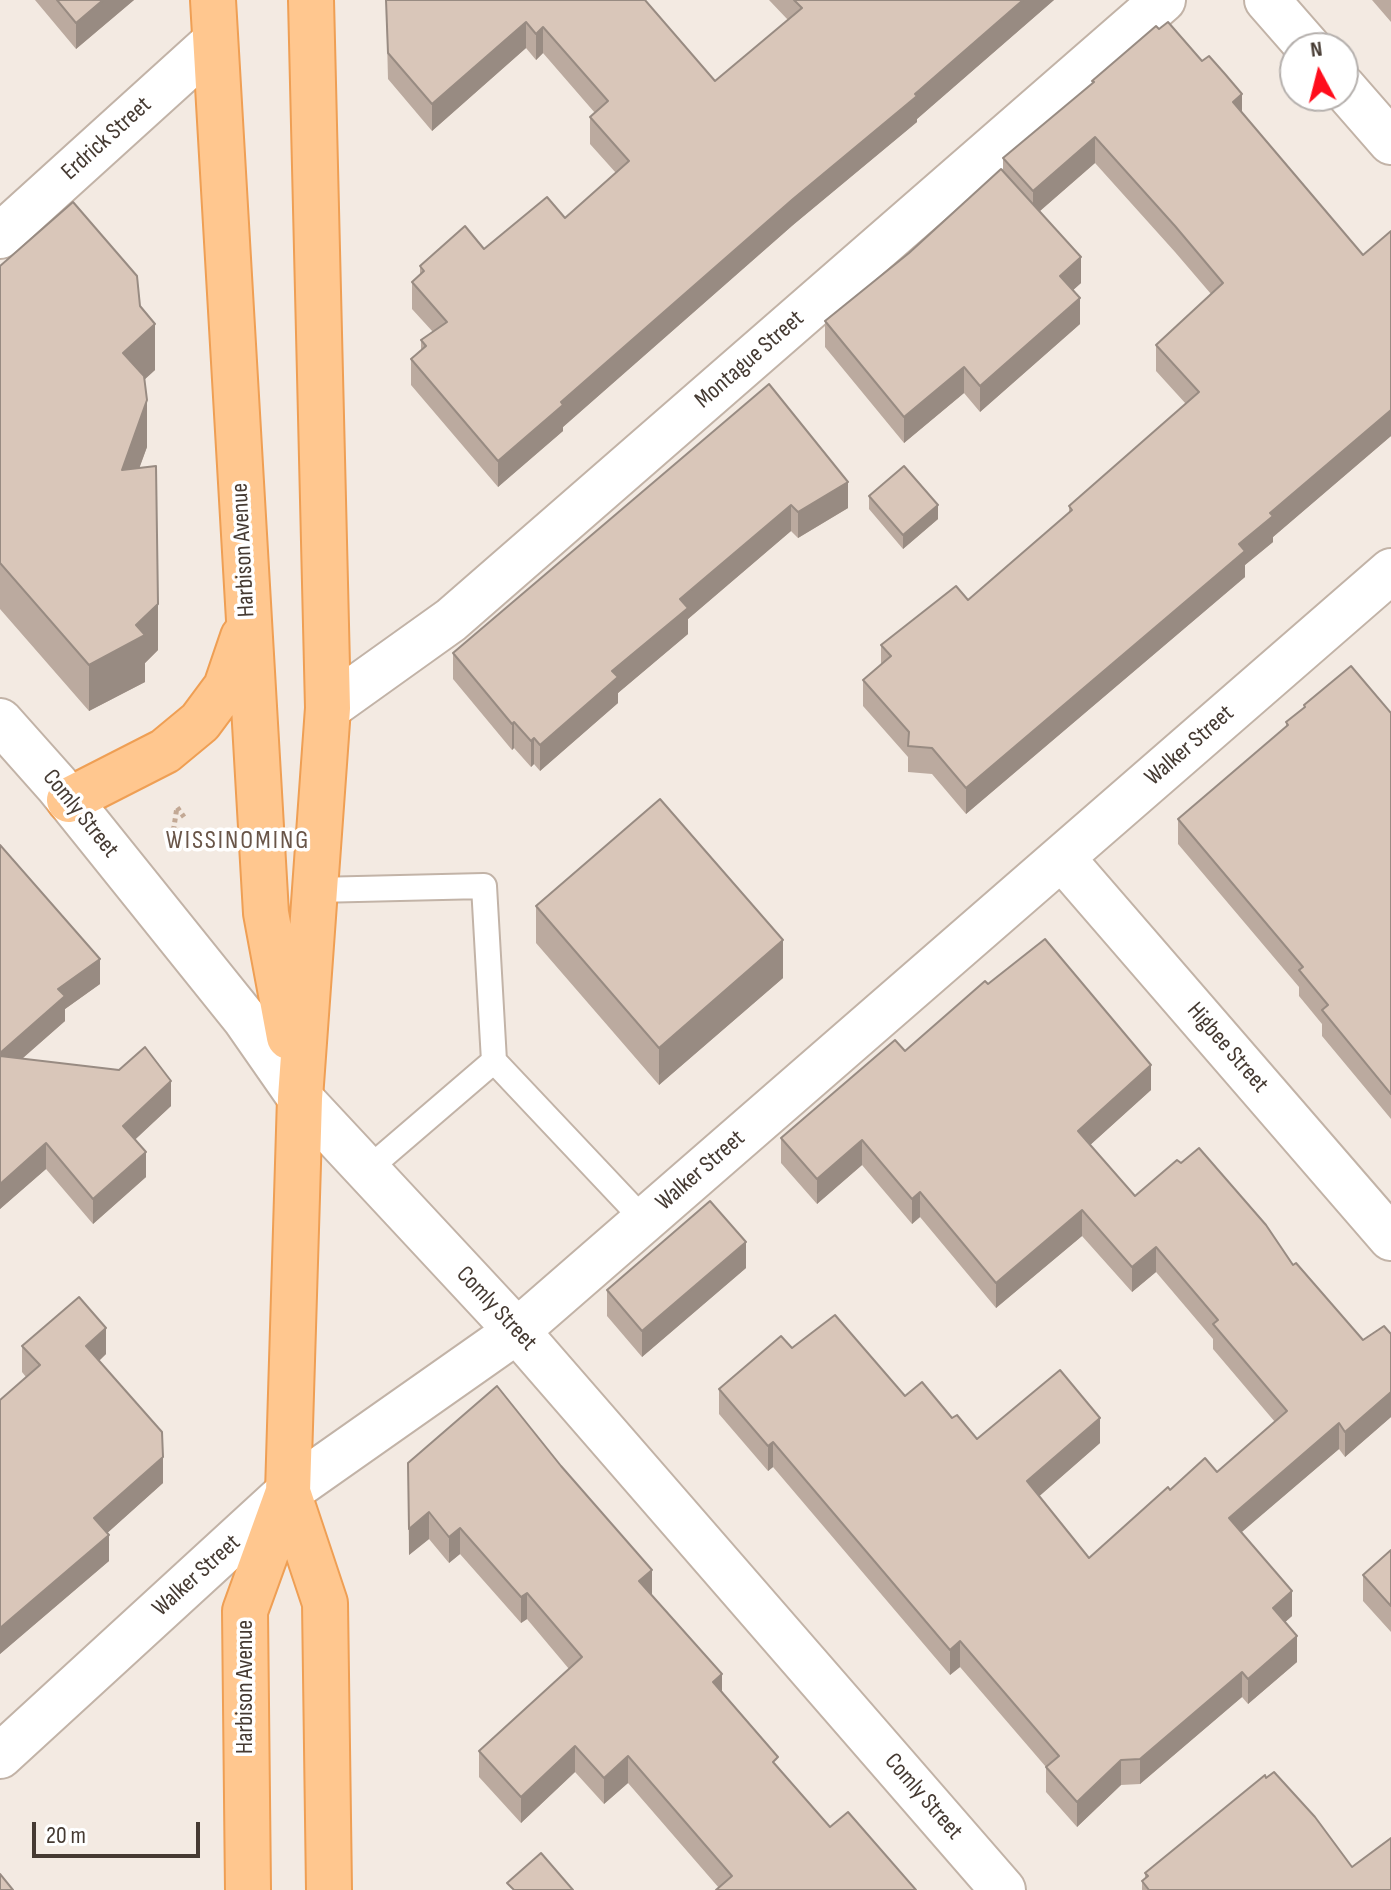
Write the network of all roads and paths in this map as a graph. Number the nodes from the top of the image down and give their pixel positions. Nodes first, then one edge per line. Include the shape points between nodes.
1 (311, 0) edge
2 (1163, 0) edge
3 (1267, 0) edge
4 (213, 21) edge
5 (1295, 32) edge
6 (1359, 105) edge
7 (1391, 142) edge
8 (0, 236) edge
9 (1391, 571) edge
10 (248, 620) junction
11 (328, 708) junction
12 (0, 721) edge
13 (69, 800) junction
14 (184, 817) dead end
15 (171, 849) dead end
16 (1062, 858) junction
17 (316, 890) junction
18 (494, 1061) junction
19 (300, 1098) junction
20 (367, 1170) junction
21 (644, 1220) junction
22 (1391, 1238) edge
23 (517, 1331) junction
24 (288, 1492) junction
25 (0, 1756) edge
26 (248, 1890) edge
27 (329, 1890) edge
28 (1003, 1890) edge

1 - 11 main road, Harbison Avenue
2 - 11 street, Montague Street via 451,620
3 - 5 street
4 - 8 street, Erdrick Street
4 - 10 main road, Harbison Avenue
6 - 7 street
9 - 16 street, Walker Street
10 - 13 main road via 226,687 200,722 165,751
10 - 19 main road, Harbison Avenue via 266,913
11 - 17 main road, Harbison Avenue
12 - 13 street, Comly Street
13 - 19 street, Comly Street via 245,1019
14 - 15 path via 177,807
16 - 21 street, Walker Street
16 - 22 street, Higbee Street
17 - 18 lane via 484,886
17 - 19 main road, Harbison Avenue
18 - 20 lane
18 - 21 lane
19 - 20 street, Comly Street
19 - 24 main road, Harbison Avenue
20 - 23 street, Comly Street
21 - 23 street, Walker Street
23 - 24 street, Walker Street
23 - 28 street, Comly Street
24 - 25 street, Walker Street
24 - 26 main road, Harbison Avenue via 245,1611
24 - 27 main road, Harbison Avenue via 325,1603

